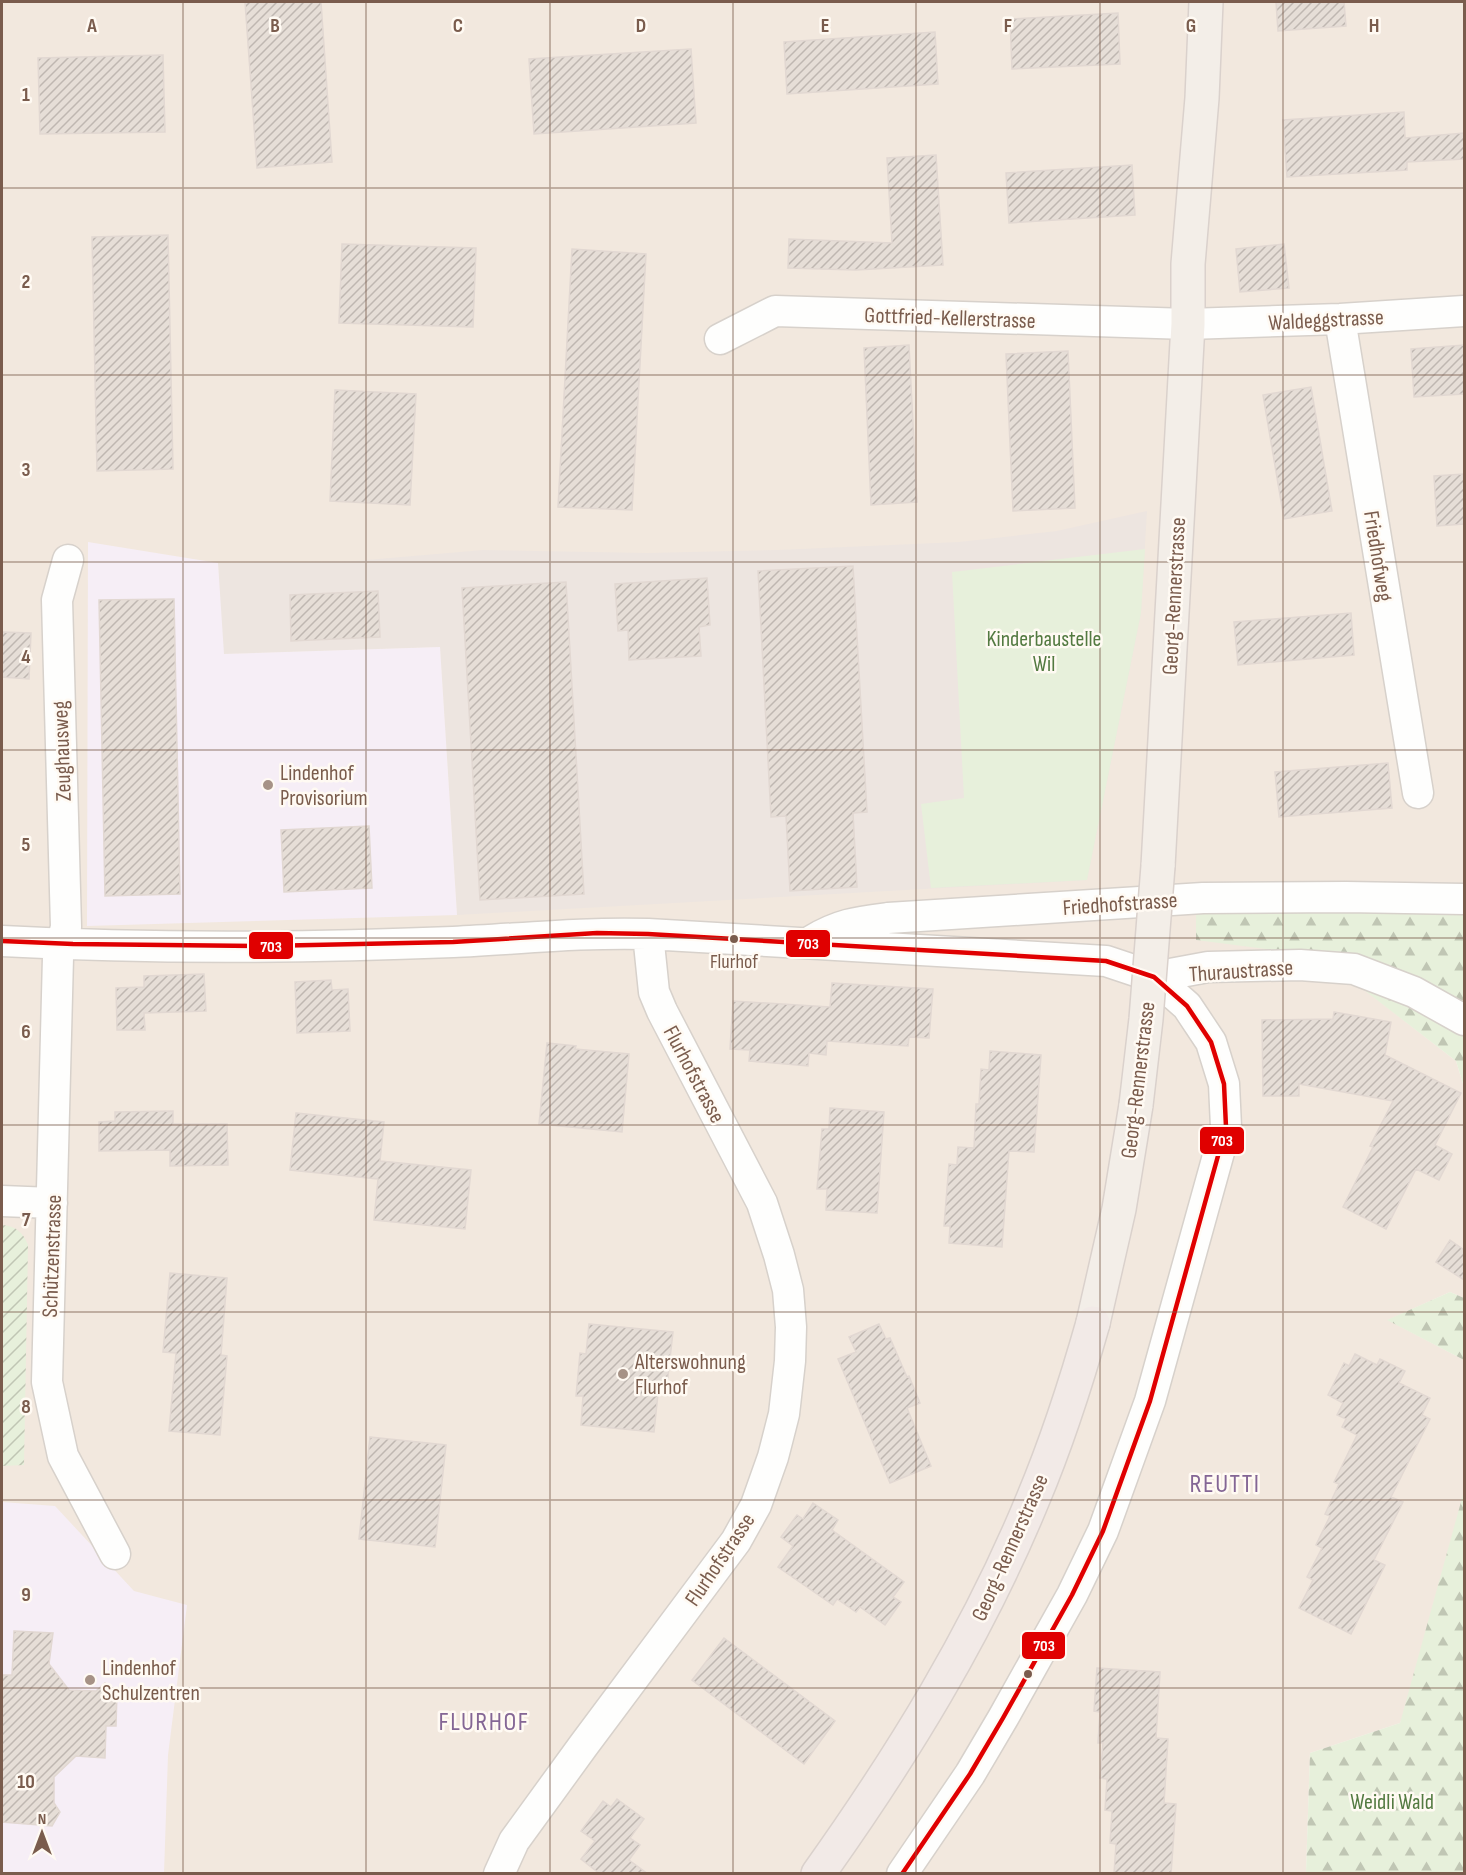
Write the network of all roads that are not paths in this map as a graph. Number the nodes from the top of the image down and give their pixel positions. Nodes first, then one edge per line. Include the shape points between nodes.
1 (1206, 2) edge
2 (1464, 311) edge
3 (1340, 319) junction
4 (1188, 324) junction
5 (720, 339) dead end
6 (68, 560) dead end
7 (1418, 793) dead end
8 (1450, 899) edge
9 (648, 934) junction
10 (2, 941) edge
11 (808, 942) junction
12 (61, 944) junction
13 (1154, 977) junction
14 (1464, 1020) edge
15 (2, 1201) edge
16 (52, 1203) junction
17 (1093, 1323) joint
18 (115, 1554) dead end
19 (499, 1874) edge
20 (818, 1874) edge
21 (902, 1874) edge

1 - 4 main road, Georg-Rennerstrasse via 1188,264
2 - 3 street, Waldeggstrasse
3 - 4 street, Waldeggstrasse
3 - 7 street, Friedhofweg
4 - 5 street, Gottfried-Kellerstrasse via 775,311
4 - 17 main road, Georg-Rennerstrasse, bridge via 1146,1019 1119,1209
6 - 12 street, Zeughausweg via 57,600 66,927
8 - 11 street, Friedhofstrasse via 1203,898 888,918 847,923
9 - 11 street, Thuraustrasse
9 - 12 street, Thuraustrasse via 265,946
9 - 19 street, Flurhofstrasse via 654,992 762,1203 779,1255 788,1290 791,1327 784,1414 756,1505 736,1541 514,1841
10 - 12 street, Thuraustrasse
11 - 13 street, Thuraustrasse via 1106,961
12 - 16 street, Schützenstrasse
13 - 14 street, Thuraustrasse via 1208,967 1300,965 1354,969 1414,992
13 - 21 street via 1187,1006 1211,1042 1224,1084 1226,1127 1150,1401 1103,1531 1072,1595 970,1774
15 - 16 street
16 - 18 street, Schützenstrasse via 47,1382 63,1456
17 - 20 highway, Georg-Rennerstrasse via 1033,1499 974,1626 911,1736

